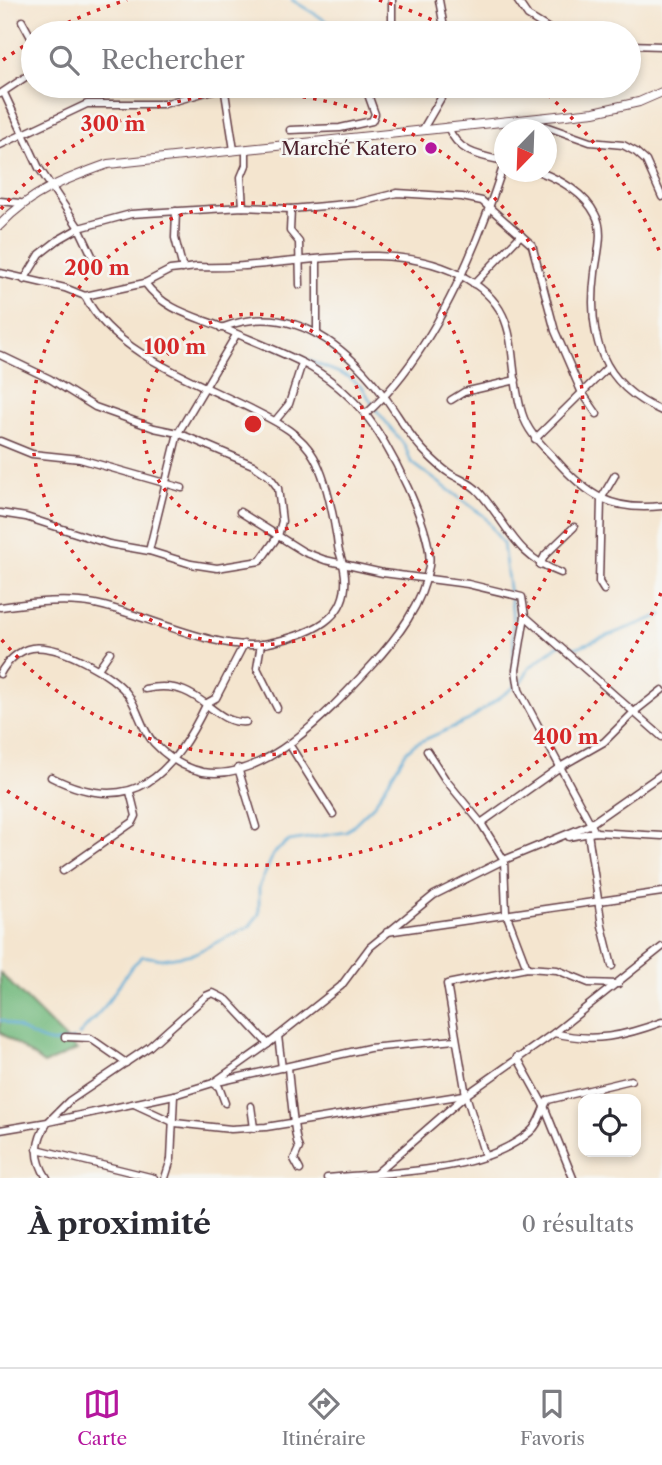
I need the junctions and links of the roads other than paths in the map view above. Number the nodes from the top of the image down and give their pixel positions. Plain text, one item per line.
1 (392, 0) edge
2 (439, 0) edge
3 (517, 0) edge
4 (392, 21) edge
5 (443, 21) edge
6 (536, 21) edge
7 (641, 45) edge
8 (662, 46) edge
9 (21, 81) edge
10 (662, 92) edge
11 (2, 94) edge
12 (185, 98) edge
13 (226, 98) edge
14 (369, 98) edge
15 (441, 98) edge
16 (526, 119) edge
17 (494, 122) edge
18 (448, 127) junction
19 (340, 128) junction
20 (423, 129) junction
21 (290, 130) dead end
22 (557, 132) edge
23 (23, 134) junction
24 (341, 138) junction
25 (0, 145) edge
26 (246, 149) junction
27 (234, 150) junction
28 (494, 159) edge
29 (557, 181) edge
30 (499, 182) edge
31 (51, 184) junction
32 (662, 197) edge
33 (0, 201) edge
34 (20, 203) junction
35 (491, 206) junction
36 (243, 207) junction
37 (291, 209) junction
38 (176, 211) junction
39 (0, 225) edge
40 (79, 228) junction
41 (522, 234) junction
42 (317, 261) junction
43 (300, 262) junction
44 (96, 264) dead end
45 (183, 269) junction
46 (0, 273) edge
47 (460, 275) junction
48 (24, 280) junction
49 (145, 283) junction
50 (474, 284) junction
51 (300, 285) dead end
52 (85, 296) junction
53 (221, 328) junction
54 (317, 334) junction
55 (236, 335) junction
56 (0, 355) edge
57 (302, 363) junction
58 (608, 367) junction
59 (516, 380) junction
60 (204, 384) junction
61 (581, 391) junction
62 (385, 397) junction
63 (451, 400) dead end
64 (662, 411) edge
65 (366, 414) junction
66 (597, 414) dead end
67 (275, 421) junction
68 (178, 433) junction
69 (535, 439) junction
70 (0, 441) edge
71 (615, 475) dead end
72 (164, 482) junction
73 (182, 488) dead end
74 (601, 499) junction
75 (662, 506) edge
76 (240, 512) dead end
77 (0, 513) edge
78 (574, 527) dead end
79 (278, 536) junction
80 (149, 551) junction
81 (345, 564) junction
82 (540, 565) junction
83 (561, 573) dead end
84 (427, 578) junction
85 (604, 590) dead end
86 (0, 607) edge
87 (525, 616) junction
88 (244, 644) junction
89 (261, 644) junction
90 (110, 652) dead end
91 (98, 669) junction
92 (0, 674) edge
93 (145, 689) dead end
94 (662, 690) edge
95 (207, 703) junction
96 (277, 708) dead end
97 (634, 712) junction
98 (246, 722) dead end
99 (662, 737) edge
100 (289, 744) junction
101 (427, 751) dead end
102 (174, 761) junction
103 (560, 767) junction
104 (238, 768) junction
105 (662, 774) edge
106 (51, 777) dead end
107 (130, 792) junction
108 (333, 814) dead end
109 (481, 823) junction
110 (256, 827) dead end
111 (591, 830) junction
112 (662, 836) edge
113 (504, 860) junction
114 (63, 872) dead end
115 (662, 892) edge
116 (598, 900) junction
117 (506, 913) junction
118 (387, 932) junction
119 (662, 947) edge
120 (612, 966) dead end
121 (527, 968) junction
122 (618, 984) junction
123 (662, 1022) edge
124 (554, 1033) junction
125 (278, 1036) junction
126 (65, 1037) dead end
127 (456, 1040) junction
128 (268, 1044) junction
129 (517, 1057) junction
130 (126, 1063) junction
131 (285, 1068) junction
132 (631, 1080) dead end
133 (213, 1083) junction
134 (174, 1095) junction
135 (466, 1095) junction
136 (225, 1103) dead end
137 (134, 1104) junction
138 (544, 1106) junction
139 (251, 1107) dead end
140 (296, 1121) junction
141 (48, 1122) junction
142 (175, 1123) junction
143 (254, 1128) junction
144 (0, 1130) edge
145 (37, 1149) junction
146 (485, 1156) junction
147 (300, 1170) dead end
148 (380, 1172) junction
149 (47, 1178) edge
150 (154, 1178) edge
151 (165, 1178) edge
152 (327, 1178) edge
153 (371, 1178) edge
154 (573, 1178) edge

1 - 4 street
2 - 5 street
3 - 6 street
7 - 8 street
9 - 11 street
10 - 16 street
11 - 23 street
12 - 23 street
13 - 27 street
14 - 19 street
15 - 20 street
17 - 18 street
18 - 20 street
18 - 28 street
19 - 21 street
19 - 24 street
20 - 24 street
22 - 32 street
23 - 25 street
23 - 31 street
24 - 26 street
26 - 27 street
26 - 36 street
27 - 31 street
29 - 58 street
30 - 35 street
31 - 34 street
31 - 40 street
33 - 34 street
34 - 39 street
35 - 37 street
35 - 41 street
35 - 47 street
36 - 37 street
36 - 38 street
37 - 43 street
38 - 40 street
38 - 45 street
40 - 44 street
40 - 48 street
41 - 50 street
41 - 61 street
42 - 43 street
42 - 47 street
42 - 54 street
43 - 45 street
43 - 51 street
45 - 49 street
46 - 48 street
47 - 50 street
47 - 62 street
48 - 52 street
49 - 52 street
49 - 53 street
50 - 59 street
52 - 60 street
53 - 54 street
53 - 55 street
54 - 62 street
55 - 57 street
55 - 60 street
56 - 68 street
57 - 65 street
57 - 67 street
58 - 61 street
58 - 64 street
59 - 63 street
59 - 69 street
60 - 67 street
60 - 68 street
61 - 66 street
61 - 69 street
62 - 65 street
62 - 82 street
65 - 84 street
67 - 81 street
68 - 72 street
68 - 79 street
69 - 74 street
70 - 72 street
71 - 74 street
72 - 73 street
72 - 80 street
74 - 75 street
74 - 85 street
76 - 79 street
77 - 80 street
78 - 82 street
79 - 80 street
79 - 81 street
81 - 84 street
81 - 89 street
82 - 83 street
84 - 87 street
84 - 100 street
86 - 88 street
87 - 97 street
87 - 103 street
88 - 89 street
88 - 95 street
89 - 96 street
90 - 91 street
91 - 92 street
91 - 102 street
93 - 95 street
94 - 97 street
95 - 98 street
95 - 102 street
97 - 99 street
97 - 103 street
100 - 104 street
100 - 108 street
101 - 109 street
102 - 104 street
102 - 107 street
103 - 109 street
103 - 111 street
104 - 110 street
105 - 111 street
106 - 107 street
107 - 114 street
109 - 113 street
111 - 112 street
111 - 113 street
111 - 116 street
113 - 117 street
113 - 118 street
115 - 116 street
116 - 117 street
116 - 120 street
117 - 118 street
117 - 121 street
118 - 125 street
119 - 122 street
121 - 122 street
121 - 127 street
122 - 124 street
123 - 124 street
124 - 129 street
125 - 128 street
125 - 131 street
126 - 130 street
127 - 131 street
127 - 135 street
128 - 130 street
128 - 133 street
129 - 135 street
129 - 138 street
130 - 141 street
131 - 133 street
131 - 140 street
132 - 138 street
133 - 134 street
133 - 136 street
134 - 137 street
134 - 142 street
135 - 140 street
135 - 146 street
135 - 148 street
137 - 141 street
137 - 142 street
138 - 146 street
138 - 154 street
139 - 143 street
140 - 143 street
140 - 147 street
141 - 144 street
141 - 145 street
142 - 143 street
142 - 151 street
145 - 149 street
145 - 150 street
146 - 148 street
148 - 152 street
148 - 153 street

